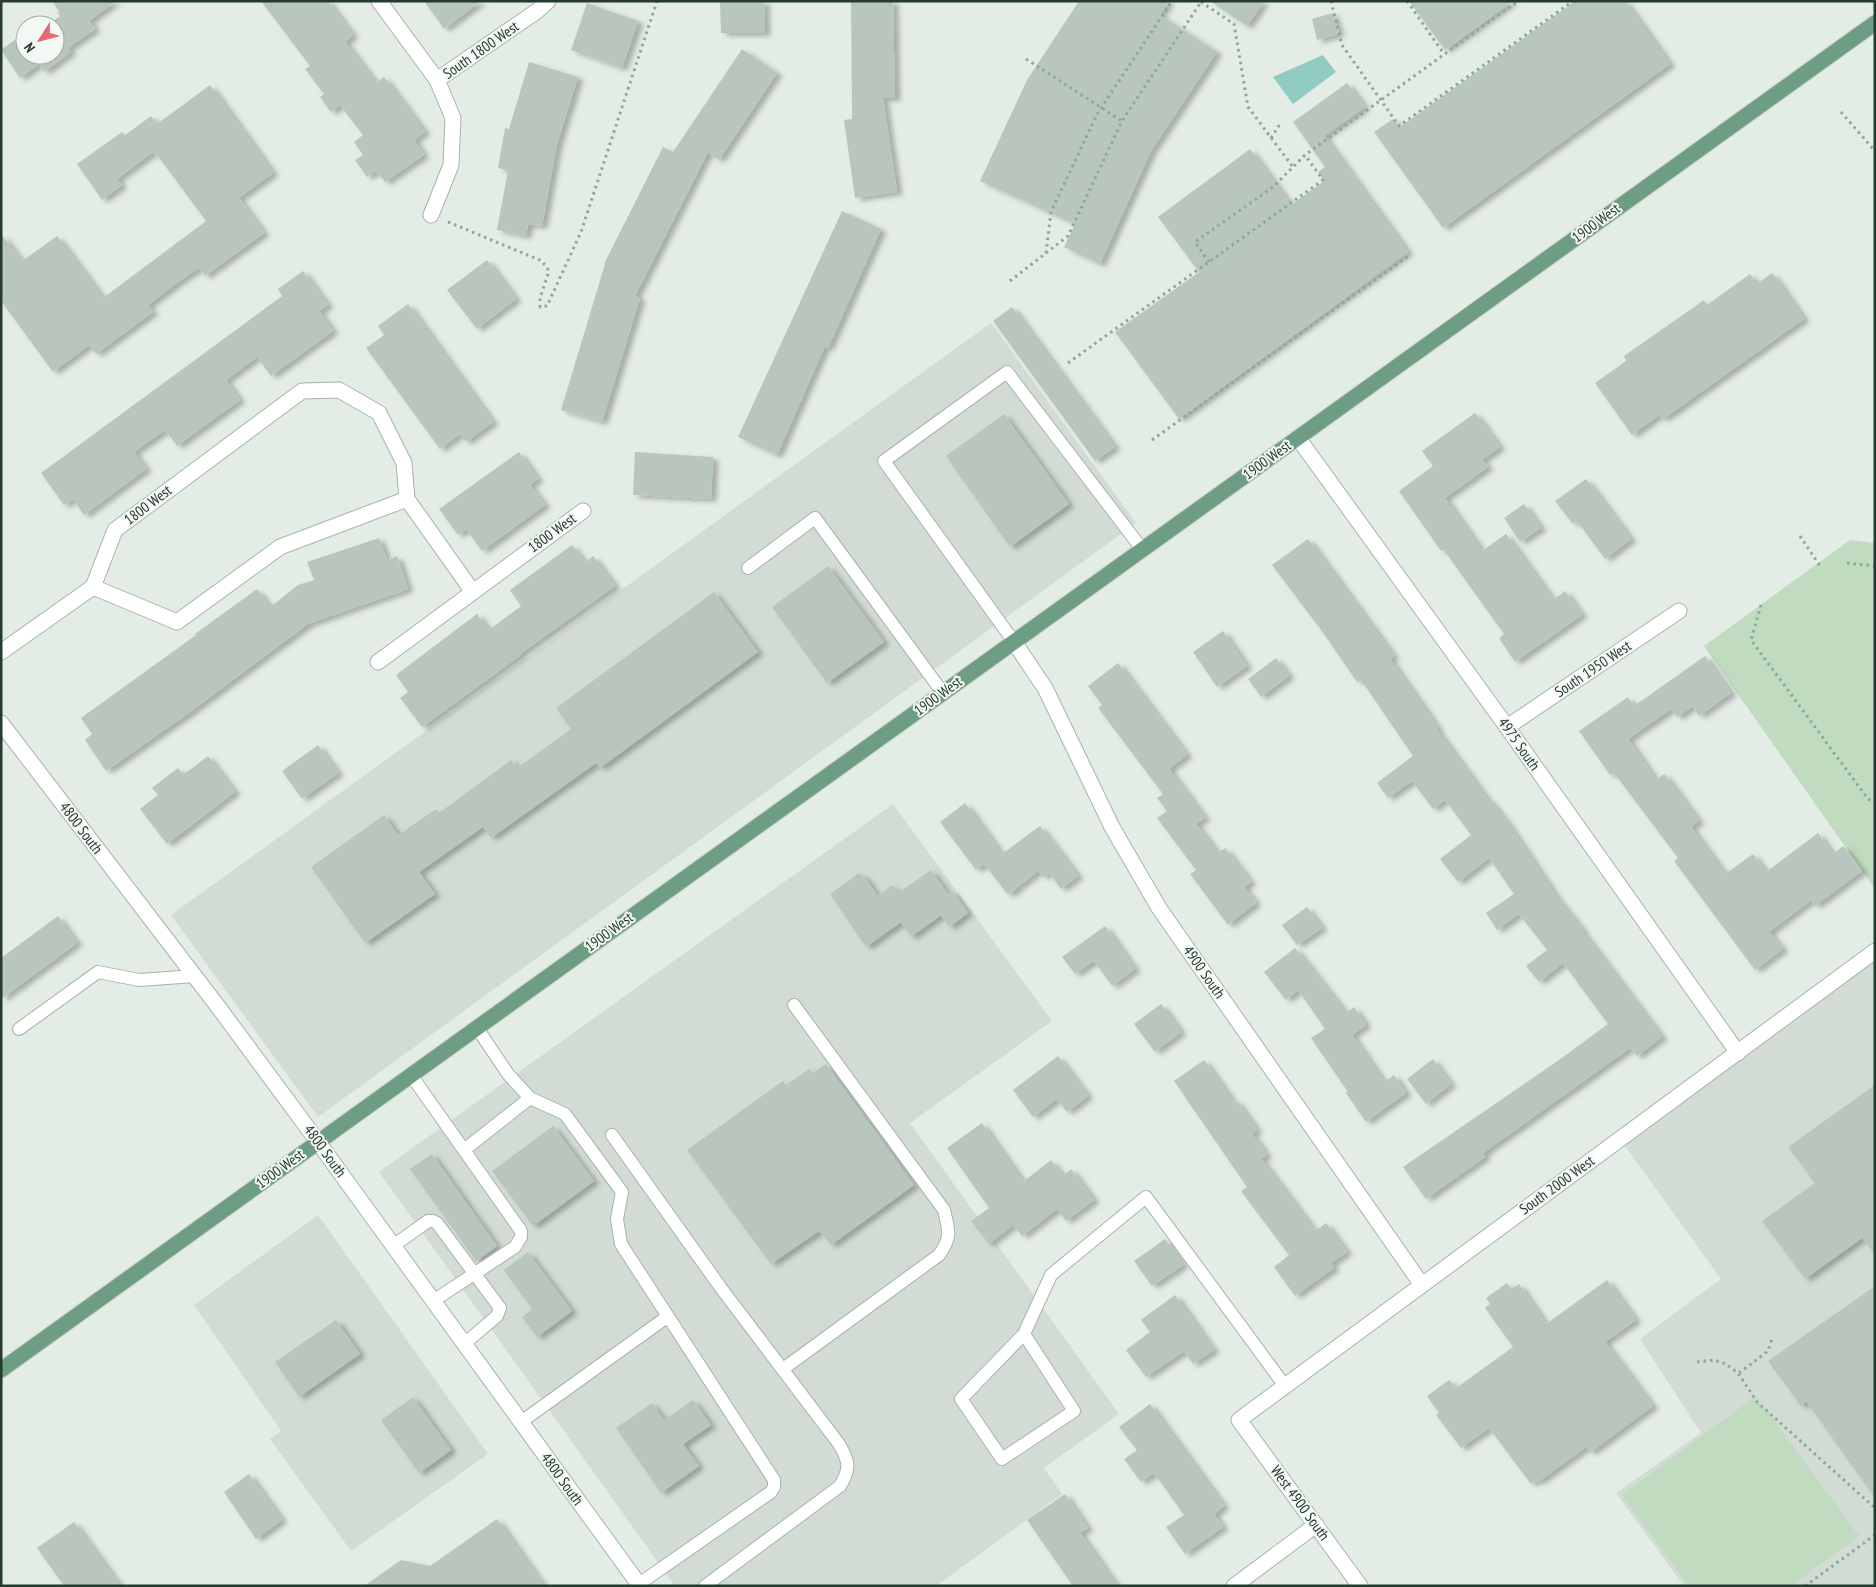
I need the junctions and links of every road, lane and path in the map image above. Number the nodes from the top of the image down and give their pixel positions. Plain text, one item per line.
1 (379, 1) edge
2 (548, 1) edge
3 (657, 1) edge
4 (1172, 1) edge
5 (1331, 1) edge
6 (1407, 1) edge
7 (1518, 1) edge
8 (1573, 1) edge
9 (1200, 2) edge
10 (1875, 23) edge
11 (1444, 54) junction
12 (1026, 59) dead end
13 (437, 80) junction
14 (1380, 100) junction
15 (1101, 108) junction
16 (1841, 112) dead end
17 (1122, 121) junction
18 (1280, 124) dead end
19 (1271, 138) junction
20 (1875, 151) edge
21 (1305, 155) junction
22 (1293, 167) junction
23 (431, 215) joint
24 (1046, 253) junction
25 (1410, 255) dead end
26 (1209, 262) junction
27 (1010, 281) dead end
28 (1068, 363) dead end
29 (1298, 438) junction
30 (1152, 440) dead end
31 (407, 499) junction
32 (583, 511) dead end
33 (1800, 536) dead end
34 (1142, 549) junction
35 (1847, 563) dead end
36 (1820, 566) dead end
37 (1875, 566) edge
38 (748, 568) dead end
39 (93, 587) junction
40 (473, 592) junction
41 (1761, 605) dead end
42 (1679, 611) dead end
43 (1014, 642) junction
44 (1, 652) edge
45 (378, 662) dead end
46 (943, 693) junction
47 (1, 723) edge
48 (1507, 727) junction
49 (1875, 803) edge
50 (1875, 951) edge
51 (195, 976) junction
52 (794, 1004) dead end
53 (477, 1028) junction
54 (19, 1029) dead end
55 (1738, 1053) junction
56 (411, 1075) junction
57 (530, 1098) junction
58 (612, 1136) dead end
59 (318, 1142) junction
60 (464, 1150) junction
61 (393, 1246) junction
62 (474, 1274) junction
63 (1422, 1285) junction
64 (433, 1301) junction
65 (667, 1317) junction
66 (1024, 1334) junction
67 (1772, 1339) dead end
68 (464, 1344) junction
69 (1697, 1362) dead end
70 (783, 1369) junction
71 (1, 1370) edge
72 (1738, 1373) junction
73 (1284, 1386) junction
74 (1239, 1420) joint
75 (521, 1422) junction
76 (1875, 1508) edge
77 (1316, 1525) junction
78 (1875, 1535) edge
79 (639, 1585) edge
80 (705, 1586) edge
81 (1234, 1586) edge
82 (1360, 1586) edge
83 (1805, 1586) edge

1 - 13 street
2 - 13 street, South 1800 West
3 - 23 path
4 - 15 path
5 - 14 path
6 - 11 path
7 - 11 path
8 - 14 path
9 - 17 path
9 - 19 path
10 - 29 main road, 1900 West
11 - 14 path
12 - 15 path
13 - 23 street
14 - 21 path
15 - 17 path
15 - 24 path
16 - 20 path
17 - 24 path
18 - 19 path
19 - 22 path
21 - 22 path
21 - 26 path
22 - 26 path
24 - 27 path
25 - 30 path
26 - 28 path
29 - 34 main road, 1900 West
29 - 48 street, 4975 South
31 - 39 street
31 - 39 street, 1800 West
31 - 40 street
32 - 40 street, 1800 West
33 - 36 path
34 - 43 main road, 1900 West
34 - 43 lane
35 - 37 path
38 - 46 lane
39 - 44 street
40 - 45 street, 1800 West
41 - 49 path
42 - 48 street, South 1950 West
43 - 46 main road, 1900 West
43 - 63 street, 4900 South
46 - 53 main road, 1900 West
47 - 51 street, 4800 South
48 - 55 street, 4975 South
50 - 55 street, South 2000 West
51 - 54 lane
51 - 59 street, 4800 South
52 - 70 lane
53 - 56 main road, 1900 West
53 - 57 lane
55 - 63 street, South 2000 West
56 - 59 main road, 1900 West
56 - 60 lane
57 - 60 lane
57 - 65 lane
58 - 70 lane
59 - 61 street, 4800 South
59 - 71 main road, 1900 West
60 - 62 lane
61 - 62 lane
61 - 64 street, 4800 South
62 - 64 lane
62 - 68 lane
63 - 73 street, South 2000 West
64 - 68 street, 4800 South
65 - 75 lane
65 - 79 lane
66 - 66 lane
66 - 73 lane
67 - 72 path
68 - 75 street, 4800 South
69 - 72 path
70 - 80 lane
72 - 76 path
73 - 74 street, South 2000 West
74 - 77 street, West 4900 South
75 - 79 street, 4800 South
77 - 81 street
77 - 82 street, West 4900 South
78 - 83 path

